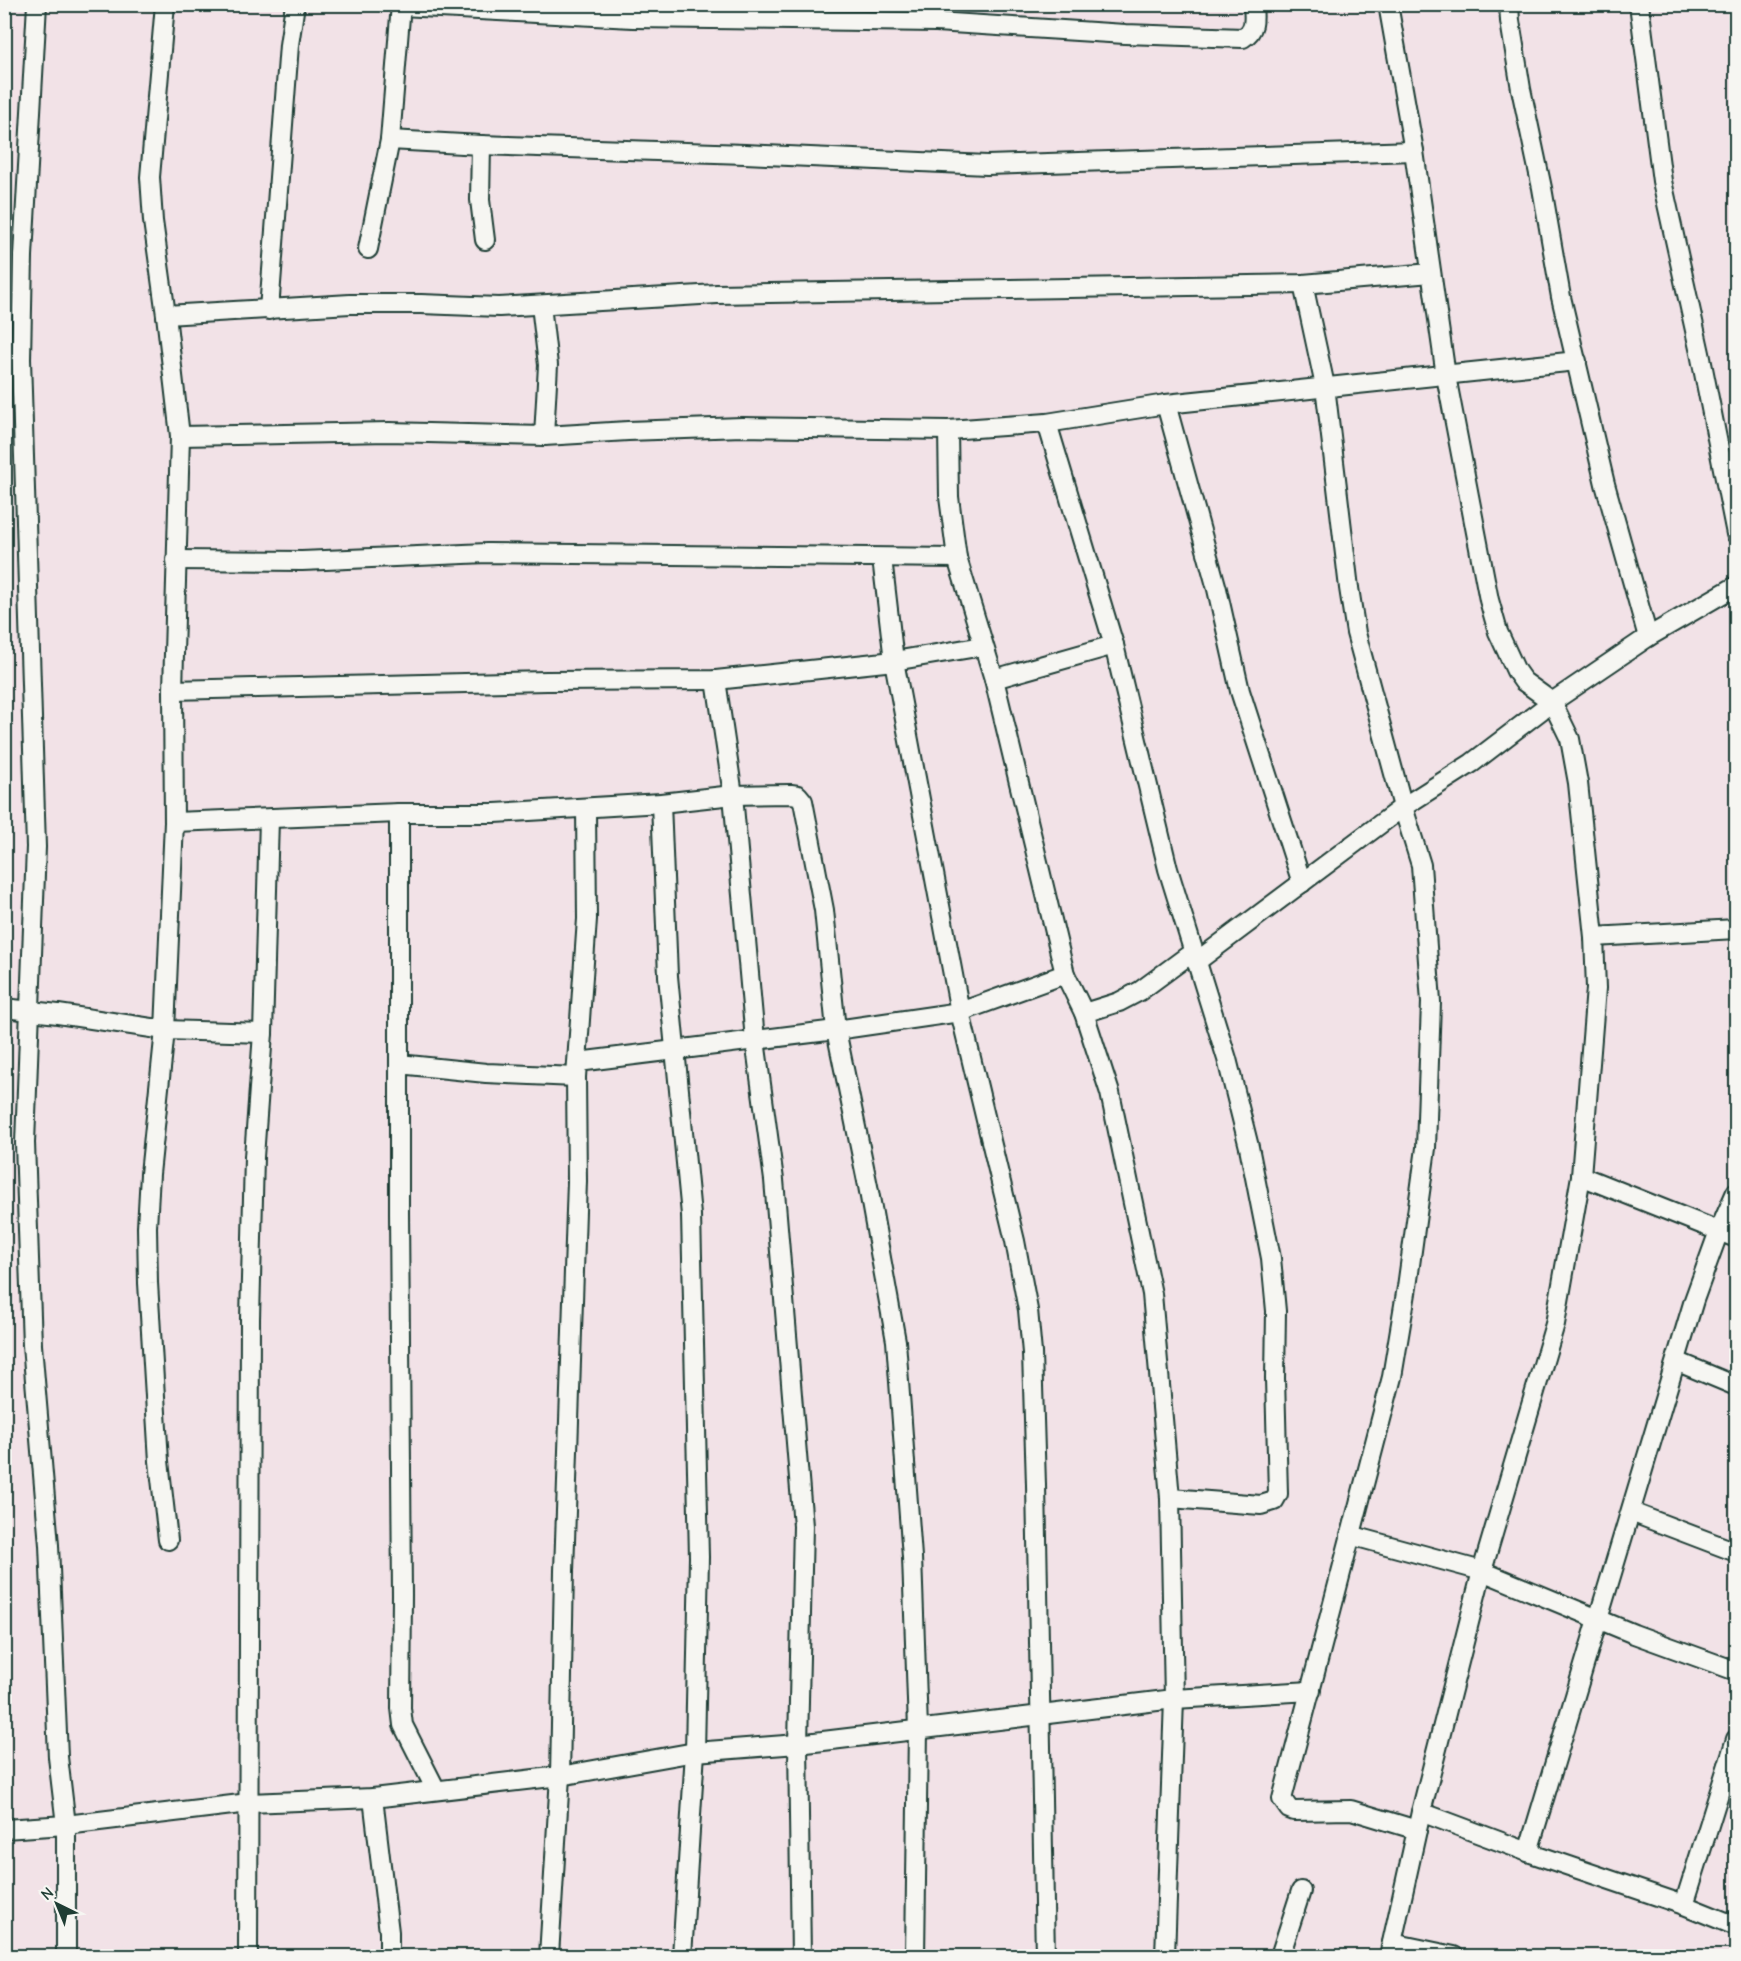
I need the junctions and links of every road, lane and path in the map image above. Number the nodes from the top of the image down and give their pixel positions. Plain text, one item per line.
1 (37, 4) edge
2 (165, 4) edge
3 (295, 4) edge
4 (1253, 4) edge
5 (1388, 4) edge
6 (1509, 4) edge
7 (1639, 4) edge
8 (401, 5) edge
9 (390, 140) junction
10 (482, 145) junction
11 (1414, 151) junction
12 (485, 240) dead end
13 (368, 249) dead end
14 (1431, 273) junction
15 (1303, 284) junction
16 (541, 305) junction
17 (269, 310) junction
18 (166, 315) junction
19 (13, 359) edge
20 (1577, 361) junction
21 (1446, 376) junction
22 (1325, 386) junction
23 (1166, 404) junction
24 (1047, 423) junction
25 (948, 430) junction
26 (180, 436) junction
27 (544, 436) junction
28 (1737, 534) edge
29 (882, 558) junction
30 (957, 558) junction
31 (176, 560) junction
32 (1737, 586) edge
33 (1648, 637) junction
34 (1114, 645) junction
35 (983, 646) junction
36 (894, 661) junction
37 (994, 679) junction
38 (716, 680) junction
39 (173, 690) junction
40 (1552, 702) junction
41 (733, 795) junction
42 (661, 803) junction
43 (1403, 807) junction
44 (586, 808) junction
45 (399, 813) junction
46 (269, 819) junction
47 (174, 822) junction
48 (1302, 883) junction
49 (1737, 929) edge
50 (1594, 937) junction
51 (1195, 957) junction
52 (1065, 974) junction
53 (31, 984) junction
54 (4, 1008) edge
55 (30, 1011) junction
56 (960, 1012) junction
57 (1084, 1013) junction
58 (58, 1014) junction
59 (165, 1030) junction
60 (836, 1030) junction
61 (263, 1033) junction
62 (755, 1040) junction
63 (674, 1051) junction
64 (399, 1064) junction
65 (577, 1070) junction
66 (1581, 1176) junction
67 (1737, 1192) edge
68 (1719, 1231) junction
69 (1737, 1238) edge
70 (1676, 1361) junction
71 (1737, 1386) edge
72 (1170, 1498) junction
73 (1631, 1512) junction
74 (1350, 1535) junction
75 (168, 1540) dead end
76 (1737, 1552) edge
77 (1482, 1571) junction
78 (1599, 1619) junction
79 (1737, 1671) edge
80 (1311, 1690) junction
81 (1174, 1699) junction
82 (1041, 1714) junction
83 (918, 1729) junction
84 (1737, 1739) edge
85 (798, 1744) junction
86 (695, 1752) junction
87 (560, 1776) junction
88 (436, 1790) junction
89 (373, 1798) junction
90 (249, 1803) junction
91 (1419, 1821) junction
92 (66, 1825) junction
93 (4, 1829) edge
94 (1528, 1852) junction
95 (1301, 1891) dead end
96 (1684, 1905) junction
97 (1737, 1926) edge
98 (1390, 1950) edge
99 (66, 1956) edge
100 (248, 1956) edge
101 (389, 1956) edge
102 (549, 1956) edge
103 (682, 1956) edge
104 (801, 1956) edge
105 (915, 1956) edge
106 (1046, 1956) edge
107 (1165, 1956) edge
108 (1280, 1956) edge
109 (1454, 1956) edge

1 - 19 street
2 - 18 street
3 - 17 street
4 - 8 street
5 - 11 street
6 - 20 street
7 - 28 street
8 - 9 street
9 - 10 street
9 - 13 street
10 - 11 street
10 - 12 street
11 - 14 street
14 - 15 street
14 - 21 street
15 - 16 street
15 - 22 street
16 - 17 street
16 - 27 street
17 - 18 street
18 - 26 street
19 - 53 street
20 - 21 street
20 - 33 street
21 - 22 street
21 - 40 street
22 - 23 street
22 - 43 street
23 - 24 street
23 - 48 street
24 - 25 street
24 - 34 street
25 - 27 street
25 - 30 street
26 - 27 street
26 - 31 street
29 - 30 street
29 - 31 street
29 - 36 street
30 - 35 street
31 - 39 street
32 - 33 street
33 - 40 street
34 - 37 street
34 - 51 street
35 - 36 street
35 - 37 street
36 - 38 street
36 - 56 street
37 - 52 street
38 - 39 street
38 - 41 street
39 - 47 street
40 - 43 street
40 - 50 street
41 - 42 street
41 - 60 street
41 - 62 street
42 - 44 street
42 - 63 street
43 - 48 street
43 - 74 street
44 - 45 street
44 - 65 street
45 - 46 street
45 - 64 street
46 - 47 street
46 - 61 street
47 - 59 street
48 - 51 street
49 - 50 street
50 - 66 street
51 - 57 street
51 - 72 street
52 - 56 street
52 - 57 street
53 - 55 street
53 - 58 street
54 - 55 street
55 - 58 street
55 - 92 street
56 - 60 street
56 - 82 street
57 - 72 street
58 - 59 street
59 - 61 street
59 - 75 street
60 - 62 street
60 - 83 street
61 - 90 street
62 - 63 street
62 - 85 street
63 - 65 street
63 - 86 street
64 - 65 street
64 - 88 street
65 - 87 street
66 - 68 street
66 - 77 street
67 - 68 street
68 - 69 street
68 - 70 street
70 - 71 street
70 - 73 street
72 - 81 street
73 - 76 street
73 - 78 street
74 - 77 street
74 - 80 street
77 - 78 street
77 - 91 street
78 - 79 street
78 - 94 street
80 - 81 street
80 - 91 street
81 - 82 street
81 - 107 street
82 - 83 street
82 - 106 street
83 - 85 street
83 - 105 street
84 - 96 street
85 - 86 street
85 - 104 street
86 - 87 street
86 - 103 street
87 - 88 street
87 - 102 street
88 - 89 street
89 - 90 street
89 - 101 street
90 - 92 street
90 - 100 street
91 - 94 street
91 - 98 street
92 - 93 street
92 - 99 street
94 - 96 street
95 - 108 street
96 - 97 street
98 - 109 street

